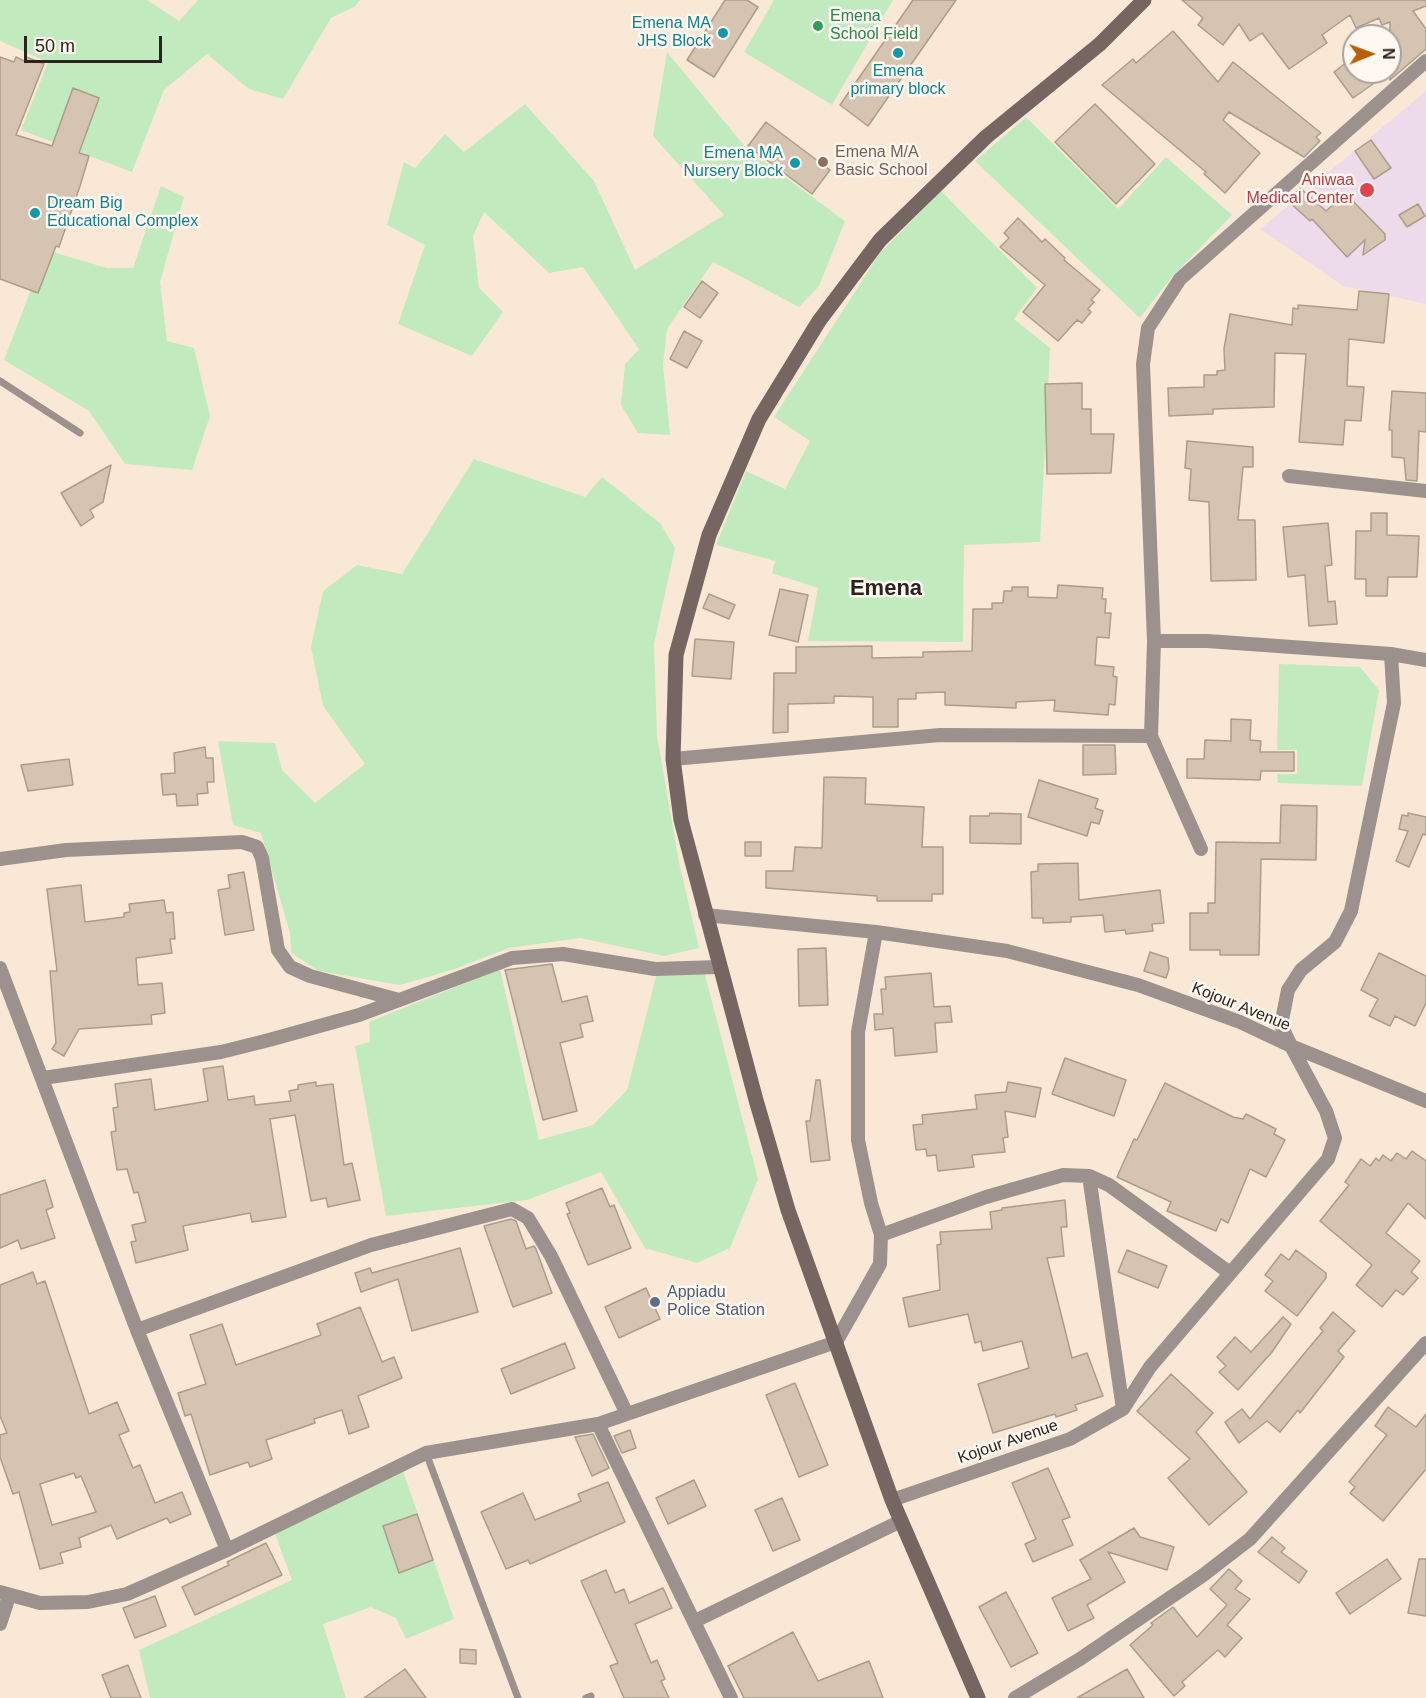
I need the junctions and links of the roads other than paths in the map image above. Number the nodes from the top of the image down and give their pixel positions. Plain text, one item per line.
1 (1144, 0) edge
2 (1426, 61) edge
3 (0, 381) edge
4 (80, 433) dead end
5 (1288, 476) dead end
6 (1426, 491) edge
7 (1154, 642) junction
8 (1391, 654) junction
9 (1426, 660) edge
10 (1151, 736) junction
11 (674, 759) junction
12 (1201, 849) dead end
13 (0, 859) edge
14 (705, 915) junction
15 (876, 932) junction
16 (718, 966) junction
17 (0, 968) edge
18 (399, 1000) junction
19 (1291, 1046) junction
20 (43, 1078) junction
21 (1426, 1101) edge
22 (1089, 1176) junction
23 (881, 1235) junction
24 (1230, 1273) junction
25 (136, 1330) junction
26 (836, 1342) junction
27 (1426, 1343) edge
28 (1123, 1409) junction
29 (627, 1414) junction
30 (598, 1424) junction
31 (426, 1452) junction
32 (892, 1500) junction
33 (901, 1521) junction
34 (227, 1550) junction
35 (5, 1594) edge
36 (695, 1621) junction
37 (0, 1624) edge
38 (518, 1698) edge
39 (730, 1698) edge
40 (978, 1698) edge
41 (1016, 1698) edge

1 - 11 street
2 - 7 street
3 - 4 lane
5 - 6 street
7 - 8 street
7 - 10 street
8 - 9 street
8 - 19 street
10 - 11 street
10 - 12 street
11 - 14 street
13 - 18 street
14 - 15 street, Kojour Avenue
14 - 16 street
15 - 19 street, Kojour Avenue
15 - 23 street
16 - 18 street
16 - 26 street
17 - 20 street
18 - 20 street
19 - 21 street
19 - 24 street, Kojour Avenue
20 - 25 street
22 - 23 street
22 - 24 street
22 - 28 street
23 - 26 street
24 - 28 street, Kojour Avenue
25 - 29 street
25 - 34 street
26 - 29 street
26 - 32 street
27 - 41 street
28 - 32 street, Kojour Avenue
29 - 30 street
30 - 31 street
30 - 36 street
31 - 34 street
31 - 38 lane
32 - 33 street
33 - 36 street
33 - 40 street
34 - 35 street
35 - 37 street
36 - 39 street

